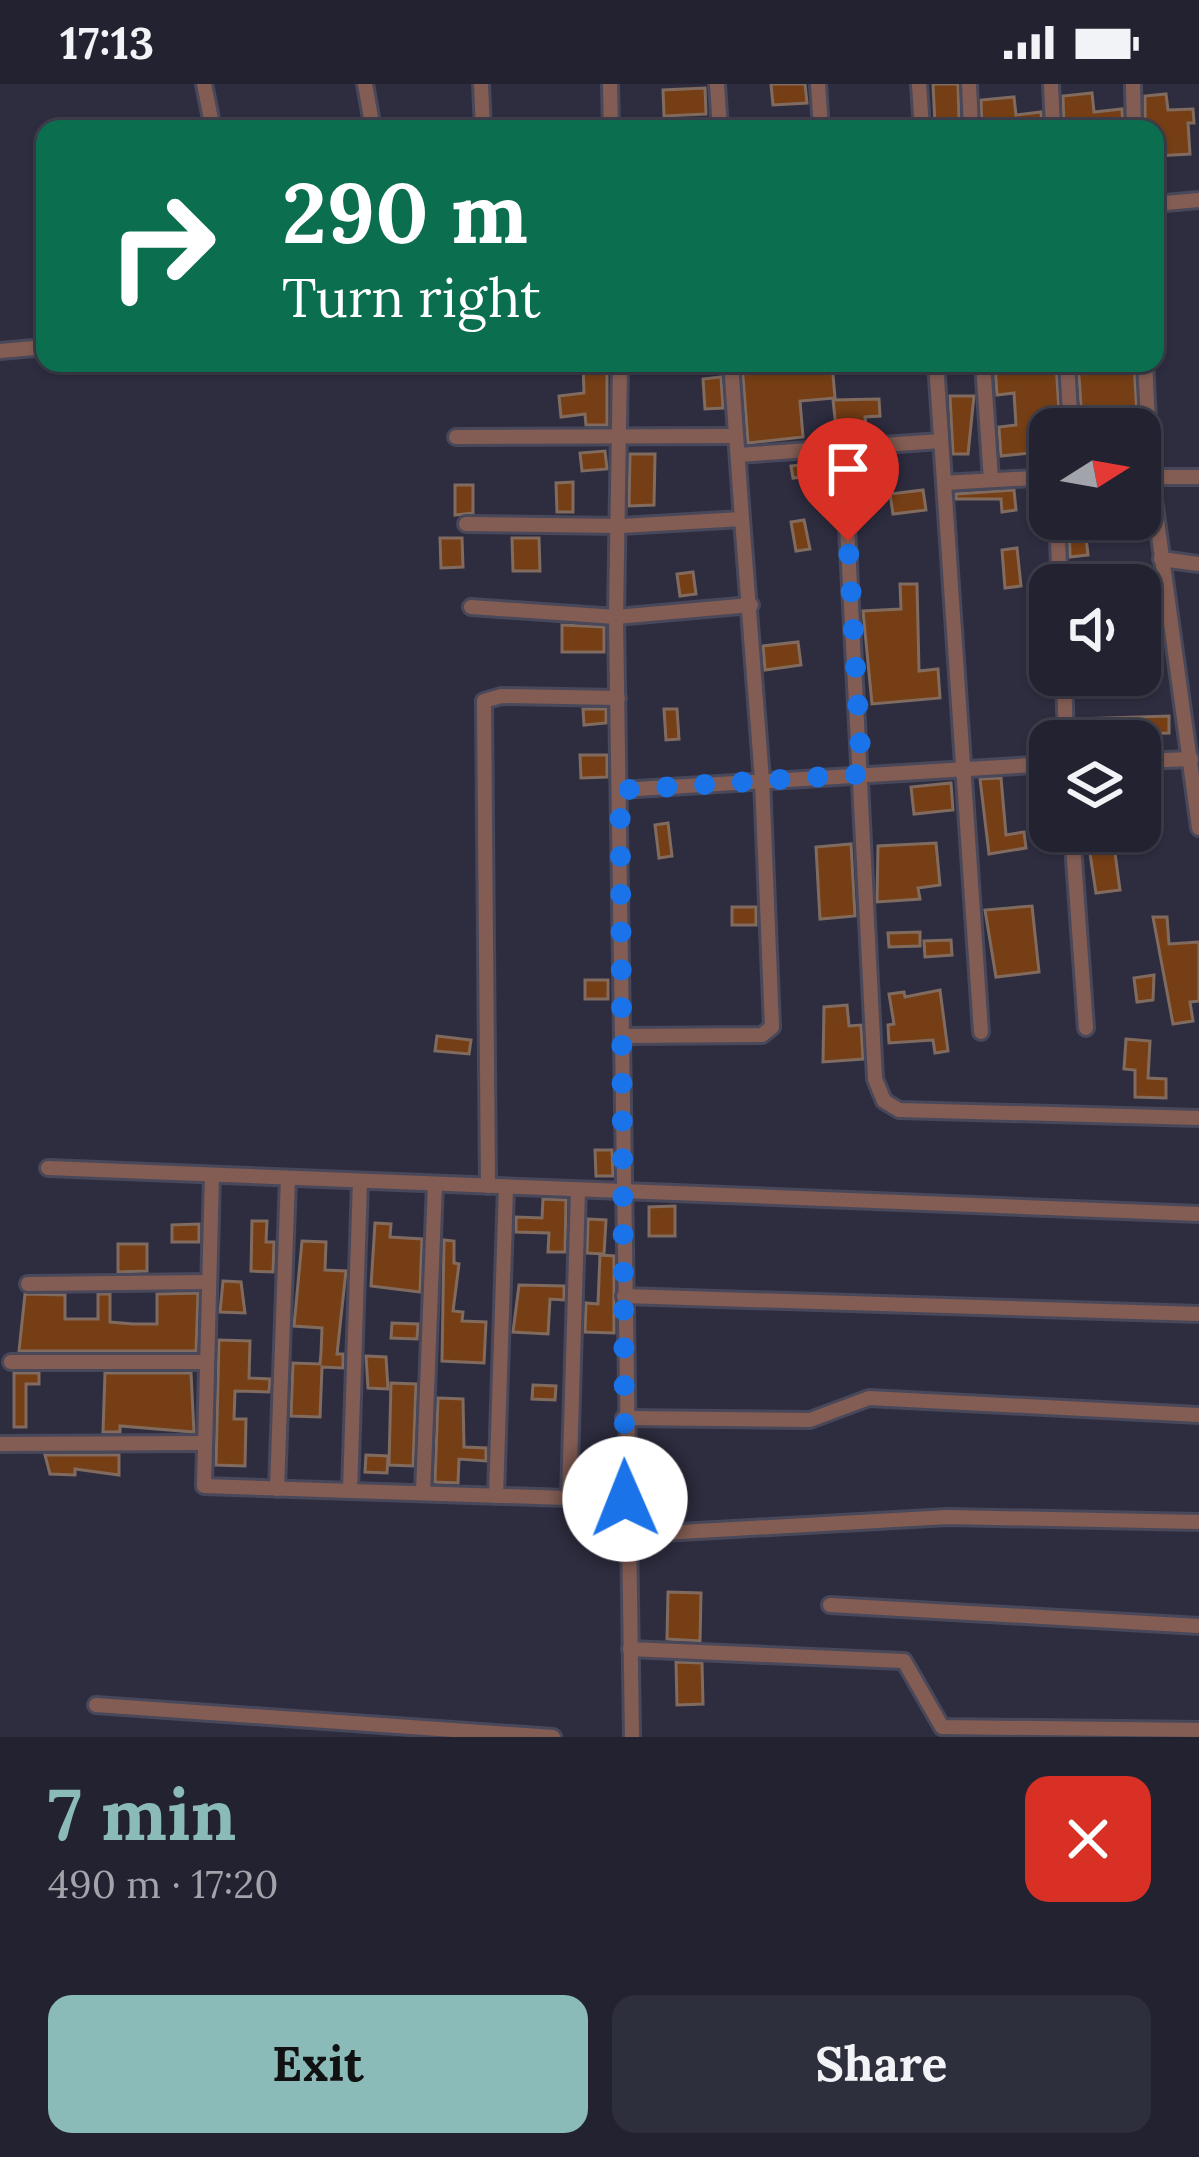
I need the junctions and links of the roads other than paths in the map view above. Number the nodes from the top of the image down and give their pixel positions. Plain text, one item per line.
1 (204, 84) edge
2 (365, 84) edge
3 (481, 84) edge
4 (610, 84) edge
5 (717, 84) edge
6 (818, 84) edge
7 (919, 84) edge
8 (969, 84) edge
9 (1051, 84) edge
10 (1133, 84) edge
11 (211, 120) edge
12 (372, 120) edge
13 (483, 120) edge
14 (611, 120) edge
15 (719, 120) edge
16 (820, 120) edge
17 (921, 120) edge
18 (971, 120) edge
19 (1053, 120) edge
20 (1135, 120) edge
21 (1199, 200) edge
22 (1164, 203) edge
23 (36, 348) edge
24 (0, 351) edge
25 (620, 372) edge
26 (732, 372) edge
27 (937, 372) edge
28 (984, 372) edge
29 (1068, 372) edge
30 (1145, 372) edge
31 (1070, 408) edge
32 (1147, 408) edge
33 (736, 436) junction
34 (456, 437) dead end
35 (621, 438) junction
36 (941, 441) junction
37 (843, 448) junction
38 (738, 455) junction
39 (1161, 477) edge
40 (1199, 477) edge
41 (1029, 478) edge
42 (991, 480) junction
43 (944, 483) junction
44 (742, 520) junction
45 (466, 524) dead end
46 (621, 526) junction
47 (1159, 540) edge
48 (1161, 559) junction
49 (1199, 564) edge
50 (751, 605) junction
51 (471, 607) dead end
52 (616, 617) junction
53 (618, 698) junction
54 (1191, 758) junction
55 (1161, 760) edge
56 (1029, 764) edge
57 (964, 766) junction
58 (862, 774) junction
59 (762, 780) junction
60 (620, 790) junction
61 (1199, 827) edge
62 (1073, 852) edge
63 (1086, 1028) dead end
64 (981, 1033) dead end
65 (624, 1036) junction
66 (1199, 1118) edge
67 (48, 1168) dead end
68 (212, 1175) junction
69 (288, 1178) junction
70 (360, 1181) junction
71 (435, 1184) junction
72 (488, 1186) junction
73 (506, 1187) junction
74 (626, 1188) junction
75 (578, 1190) junction
76 (1199, 1214) edge
77 (209, 1282) junction
78 (28, 1284) dead end
79 (624, 1296) junction
80 (1199, 1315) edge
81 (11, 1362) dead end
82 (207, 1362) junction
83 (1199, 1415) edge
84 (624, 1418) junction
85 (205, 1443) junction
86 (0, 1444) edge
87 (277, 1489) junction
88 (350, 1491) junction
89 (423, 1493) junction
90 (496, 1496) junction
91 (568, 1498) junction
92 (625, 1499) junction
93 (1199, 1522) edge
94 (626, 1535) junction
95 (830, 1604) dead end
96 (1199, 1626) edge
97 (630, 1649) junction
98 (95, 1705) dead end
99 (1199, 1730) edge
100 (553, 1737) edge
101 (632, 1737) edge

1 - 11 street
2 - 12 street
3 - 13 street
4 - 14 street
5 - 15 street
6 - 16 street
7 - 17 street
8 - 18 street
9 - 19 street
10 - 20 street
21 - 22 street
23 - 24 street
25 - 35 street
26 - 33 street
27 - 36 street
28 - 42 street
29 - 31 street
30 - 32 street
33 - 35 street
33 - 38 street
34 - 35 street
35 - 46 street
36 - 37 street
36 - 43 street
37 - 38 street
37 - 58 street
38 - 44 street
39 - 40 street
41 - 42 street
42 - 43 street
43 - 57 street
44 - 46 street
44 - 50 street
45 - 46 street
46 - 52 street
47 - 48 street
48 - 49 street
48 - 54 street
50 - 52 street
50 - 59 street
51 - 52 street
52 - 53 street
53 - 60 street
53 - 72 street
54 - 55 street
54 - 61 street
56 - 57 street
57 - 58 street
57 - 64 street
58 - 59 street
58 - 66 street
59 - 60 street
59 - 65 street
60 - 65 street
62 - 63 street
65 - 74 street
67 - 68 street
68 - 69 street
68 - 77 street
69 - 70 street
69 - 87 street
70 - 71 street
70 - 88 street
71 - 72 street
71 - 89 street
72 - 73 street
73 - 75 street
73 - 90 street
74 - 75 street
74 - 76 street
74 - 79 street
75 - 91 street
77 - 78 street
77 - 82 street
79 - 80 street
79 - 84 street
81 - 82 street
82 - 85 street
83 - 84 street
84 - 92 street
85 - 86 street
85 - 87 street
87 - 88 street
88 - 89 street
89 - 90 street
90 - 91 street
91 - 92 street
92 - 94 street
93 - 94 street
94 - 97 street
95 - 96 street
97 - 99 street
97 - 101 street
98 - 100 street

